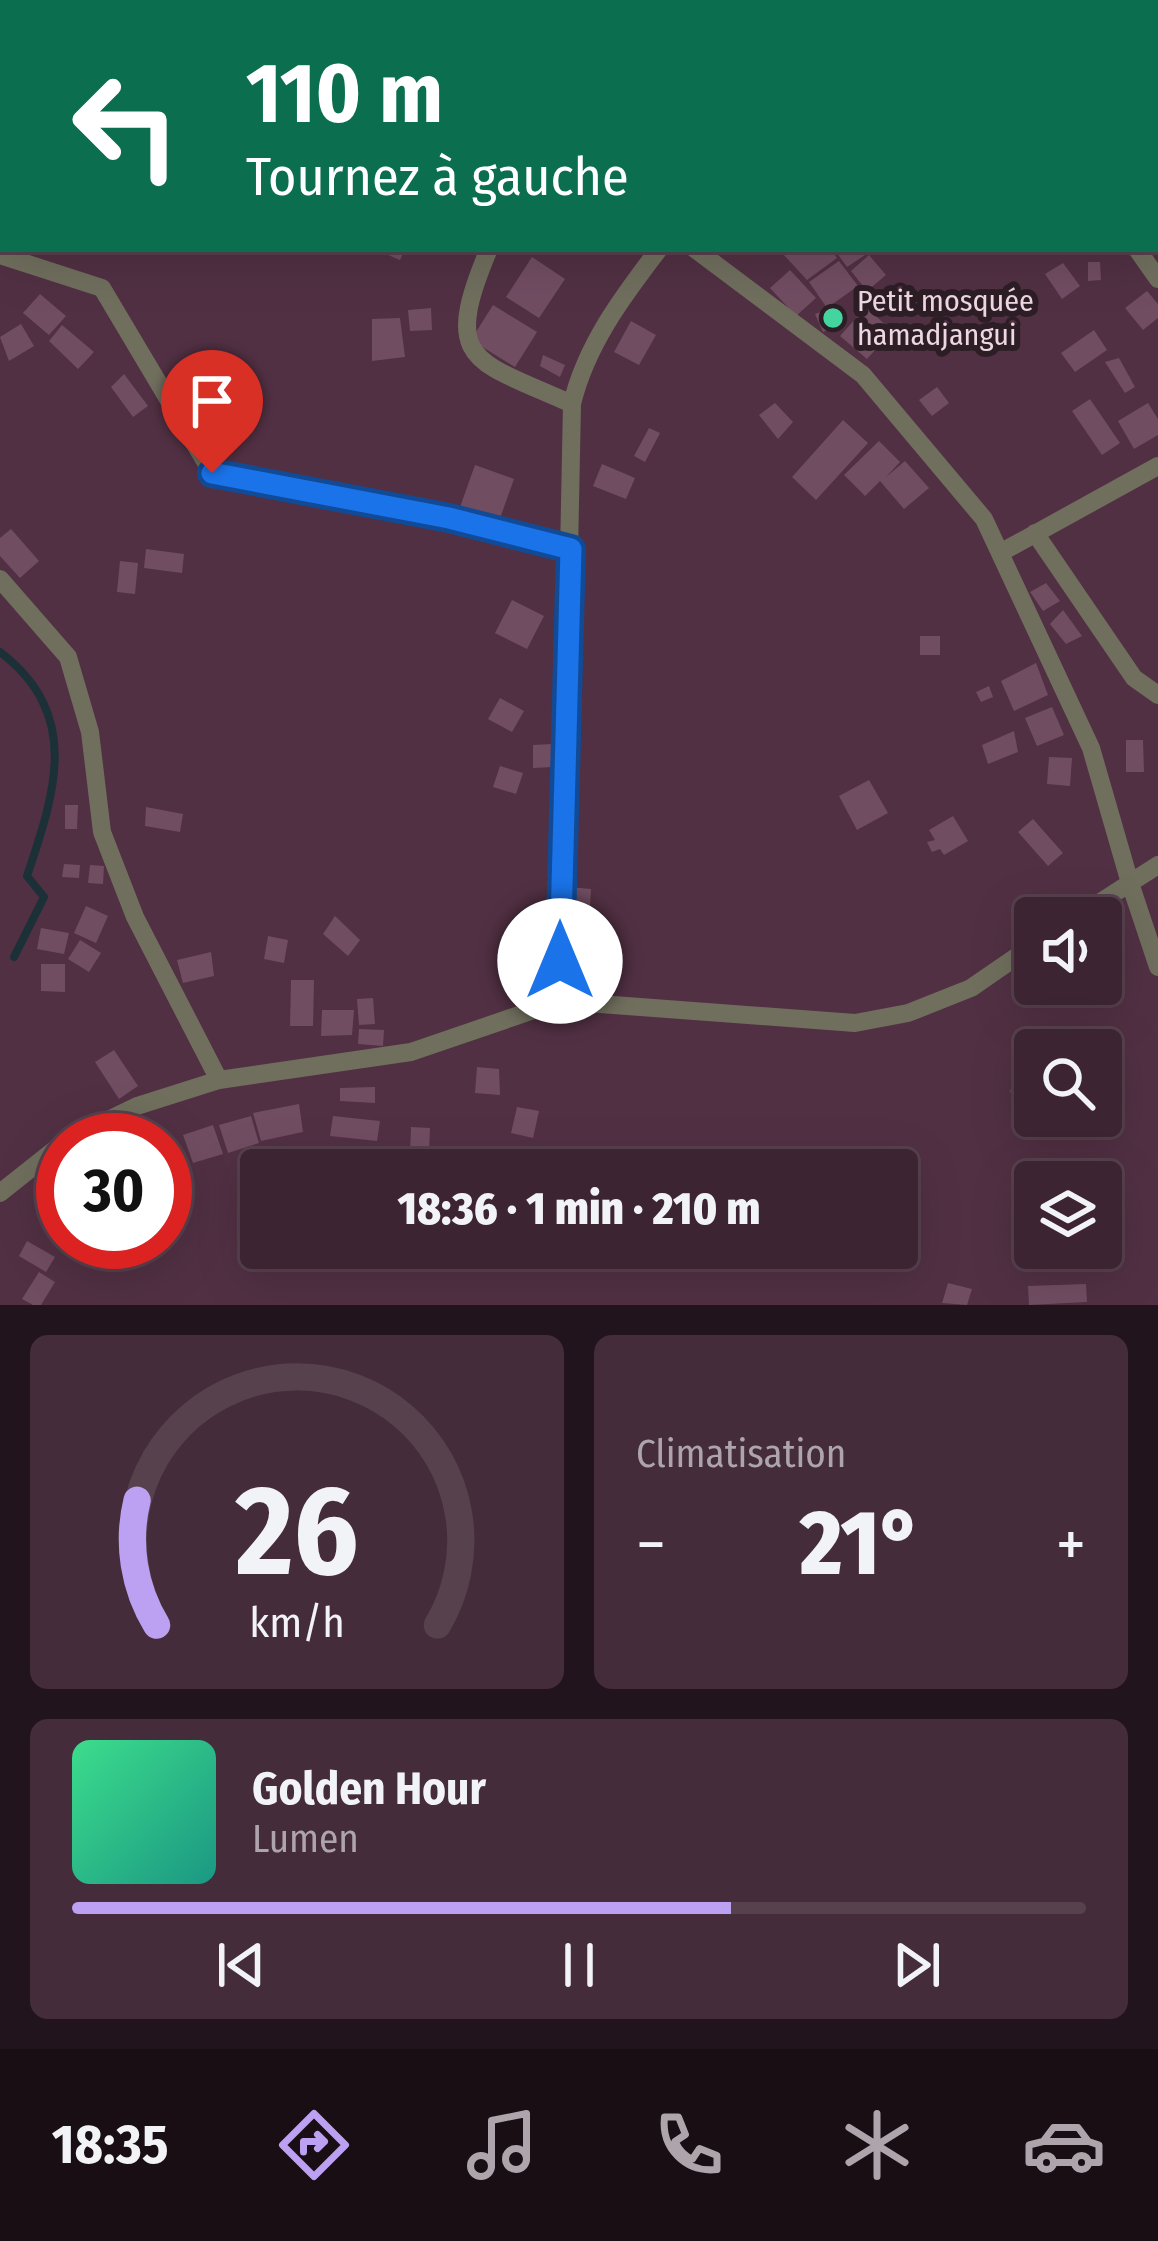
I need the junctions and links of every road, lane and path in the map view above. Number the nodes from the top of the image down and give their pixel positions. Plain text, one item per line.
1 (488, 252) edge
2 (657, 252) edge
3 (699, 252) edge
4 (1139, 252) edge
5 (0, 255) edge
6 (1158, 279) edge
7 (572, 404) junction
8 (1158, 466) edge
9 (1035, 533) junction
10 (571, 549) junction
11 (1000, 554) junction
12 (0, 579) edge
13 (1158, 695) edge
14 (1158, 865) edge
15 (1130, 883) junction
16 (1108, 897) edge
17 (1014, 958) edge
18 (1158, 967) edge
19 (560, 1001) junction
20 (219, 1080) junction
21 (123, 1113) edge
22 (36, 1164) edge
23 (0, 1193) edge

1 - 7 street
2 - 7 street
3 - 11 street
4 - 6 street
5 - 10 street
7 - 10 street
8 - 9 street
9 - 11 street
9 - 13 street
10 - 19 street
11 - 15 street
12 - 20 street
14 - 15 street
15 - 16 street
15 - 18 street
17 - 19 street
19 - 20 street
20 - 21 street
22 - 23 street

